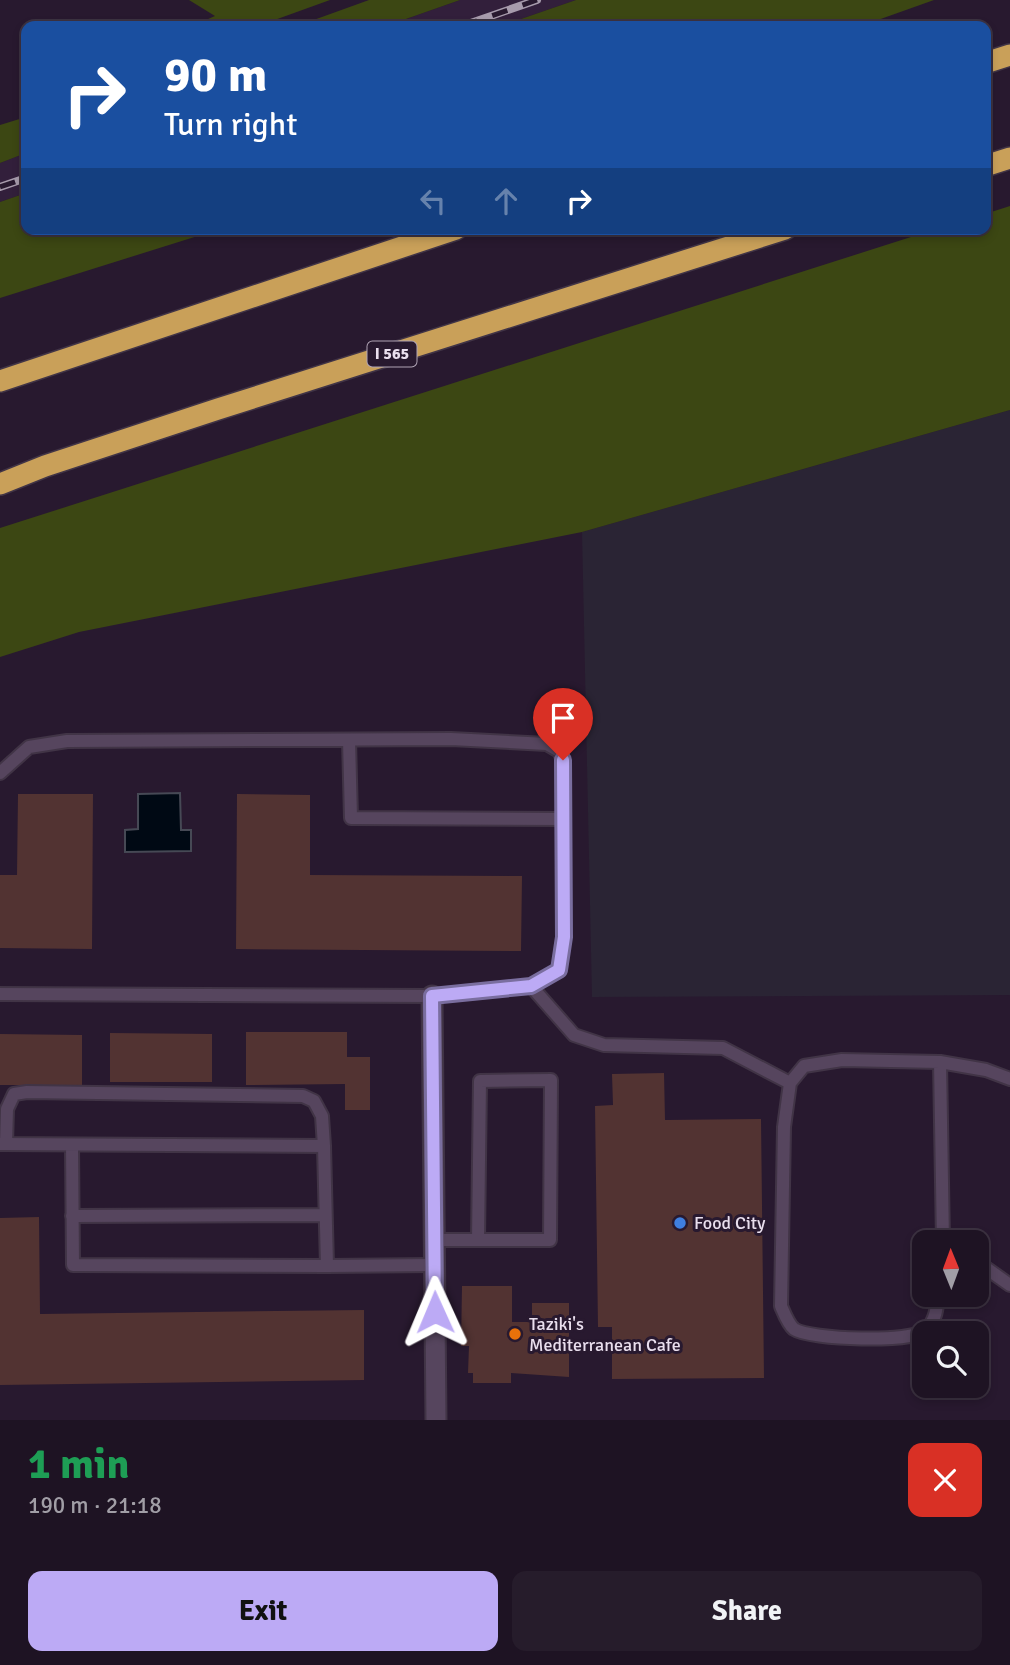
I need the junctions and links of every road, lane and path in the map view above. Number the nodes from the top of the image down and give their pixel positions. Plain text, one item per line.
1 (1010, 55) edge
2 (991, 61) edge
3 (1010, 158) edge
4 (991, 164) edge
5 (438, 235) edge
6 (766, 235) edge
7 (0, 381) edge
8 (0, 484) edge
9 (349, 740) junction
10 (0, 773) edge
11 (563, 819) junction
12 (531, 986) junction
13 (0, 994) edge
14 (432, 996) junction
15 (940, 1062) junction
16 (1010, 1079) edge
17 (790, 1083) junction
18 (3, 1144) edge
19 (72, 1145) junction
20 (324, 1146) junction
21 (325, 1215) junction
22 (72, 1216) junction
23 (943, 1230) edge
24 (434, 1240) junction
25 (478, 1240) junction
26 (434, 1265) junction
27 (327, 1266) junction
28 (989, 1270) edge
29 (1010, 1285) edge
30 (937, 1307) edge
31 (436, 1420) edge

1 - 2 highway
3 - 4 highway
5 - 7 highway
6 - 8 highway, I 565
9 - 10 lane
9 - 11 lane
9 - 11 lane
11 - 12 lane
12 - 14 lane
12 - 17 lane
13 - 14 lane
14 - 24 street
15 - 16 lane
15 - 17 lane
15 - 23 lane
17 - 30 lane
18 - 19 lane
18 - 20 lane
19 - 20 lane
19 - 22 lane
20 - 21 lane
21 - 22 lane
21 - 27 lane
22 - 27 lane
24 - 25 lane
24 - 26 street
25 - 25 lane
26 - 27 lane
26 - 31 street
28 - 29 lane

